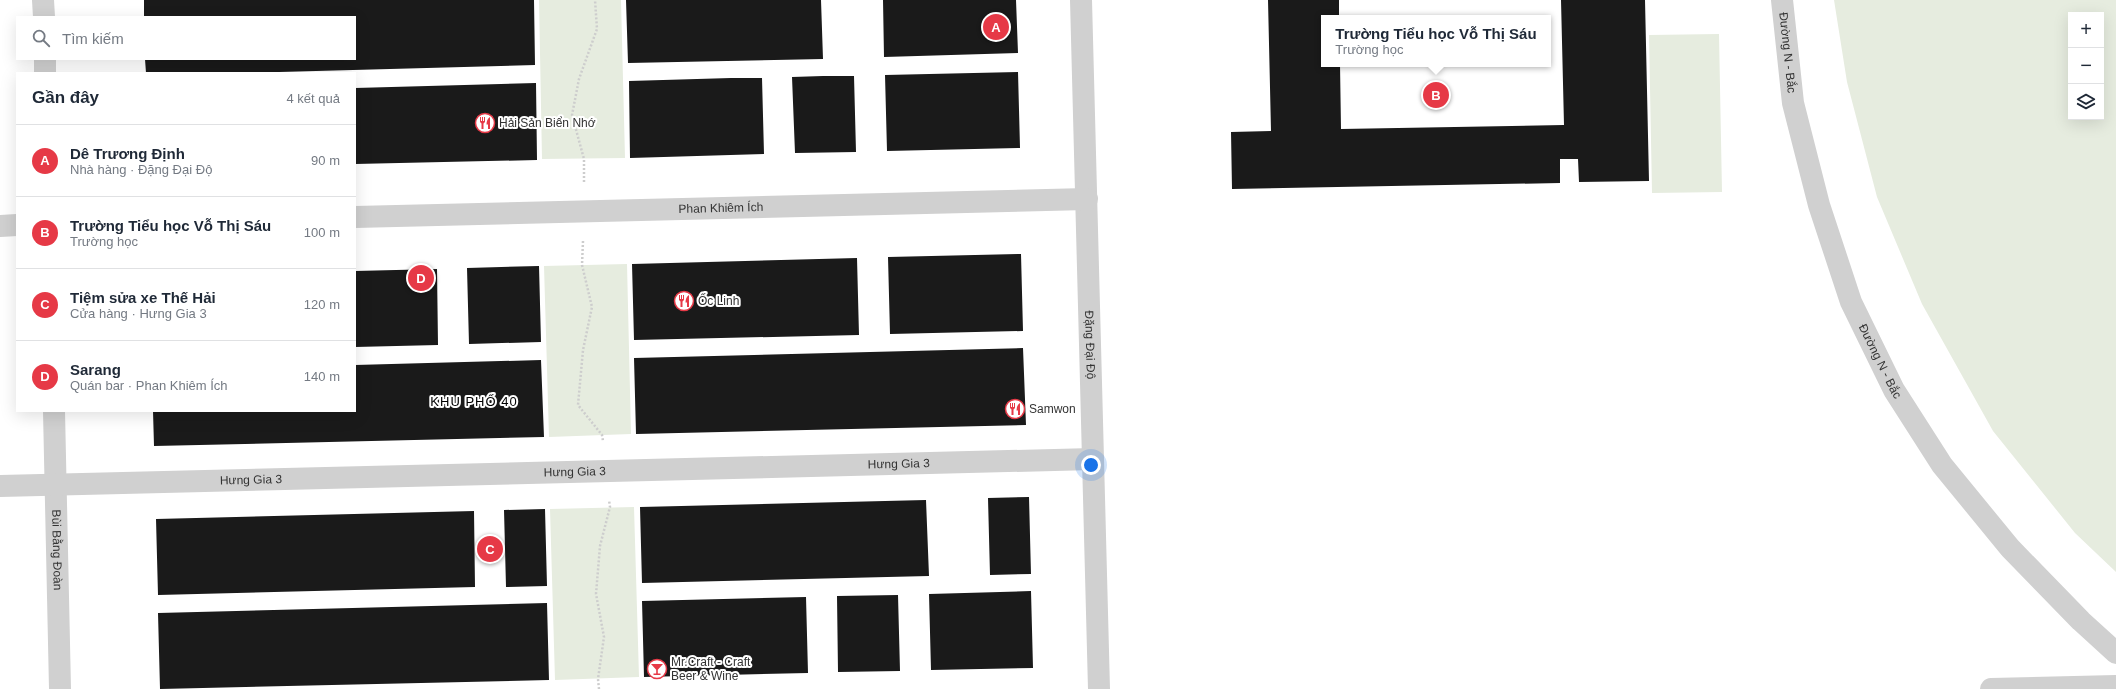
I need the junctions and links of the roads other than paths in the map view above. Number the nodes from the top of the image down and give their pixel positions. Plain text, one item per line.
1 (43, 0) edge
2 (1082, 0) edge
3 (1782, 0) edge
4 (44, 16) edge
5 (45, 60) edge
6 (45, 72) edge
7 (1087, 199) junction
8 (356, 217) edge
9 (16, 225) edge
10 (0, 226) edge
11 (54, 412) edge
12 (1093, 459) junction
13 (56, 485) junction
14 (0, 486) edge
15 (2116, 653) edge
16 (2116, 686) edge
17 (60, 689) edge
18 (1099, 689) edge
19 (1991, 689) edge

1 - 4 street
2 - 7 street, Đặng Đại Độ
3 - 15 street, Đường N - Bắc
5 - 6 street
7 - 8 street, Phan Khiêm Ích
7 - 12 street, Đặng Đại Độ
9 - 10 street
11 - 13 street, Bùi Bằng Đoàn
12 - 13 street, Hưng Gia 3
12 - 18 street, Đặng Đại Độ
13 - 14 street, Hưng Gia 3
13 - 17 street, Bùi Bằng Đoàn
16 - 19 street

